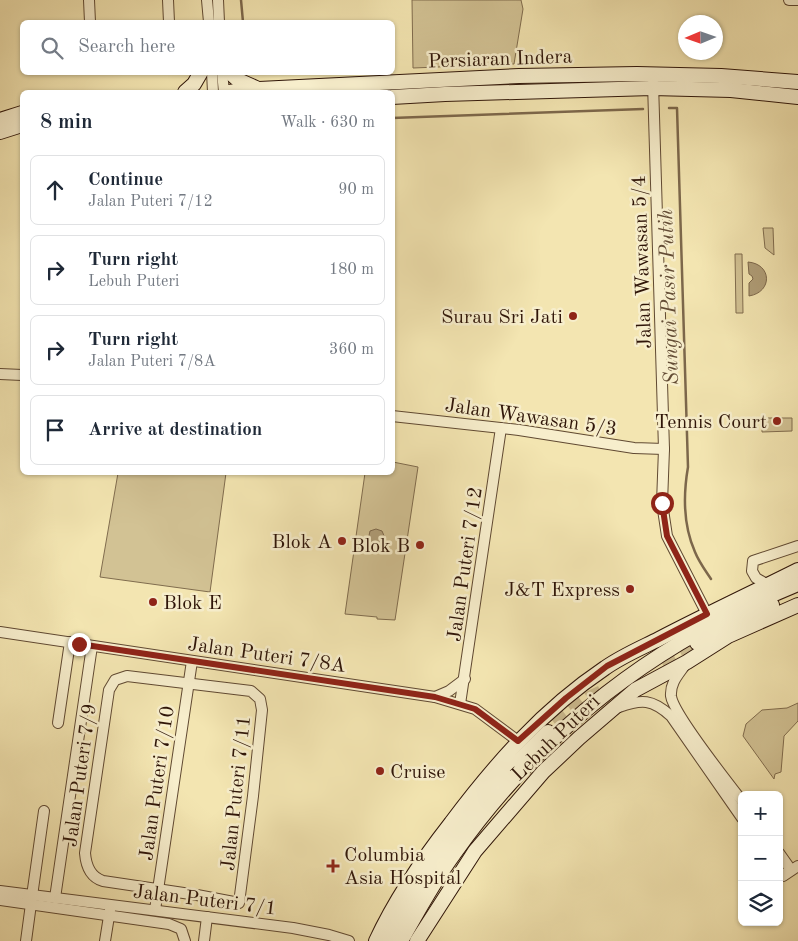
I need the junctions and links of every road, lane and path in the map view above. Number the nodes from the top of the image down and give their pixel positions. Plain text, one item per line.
1 (89, 0) edge
2 (168, 0) edge
3 (207, 0) edge
4 (218, 0) edge
5 (789, 0) edge
6 (798, 0) edge
7 (90, 20) edge
8 (169, 20) edge
9 (209, 20) edge
10 (219, 20) edge
11 (654, 74) junction
12 (200, 75) edge
13 (212, 75) edge
14 (222, 75) edge
15 (232, 75) edge
16 (798, 82) edge
17 (652, 88) junction
18 (259, 89) junction
19 (187, 90) edge
20 (213, 90) edge
21 (224, 90) edge
22 (249, 90) edge
23 (395, 97) edge
24 (798, 97) edge
25 (20, 114) edge
26 (0, 120) edge
27 (20, 126) edge
28 (0, 132) edge
29 (0, 374) edge
30 (20, 375) edge
31 (395, 416) edge
32 (501, 428) junction
33 (664, 449) junction
34 (798, 546) edge
35 (798, 570) edge
36 (798, 579) edge
37 (798, 584) edge
38 (768, 585) junction
39 (798, 592) edge
40 (798, 605) edge
41 (709, 619) junction
42 (0, 632) edge
43 (70, 642) junction
44 (697, 643) tunnel mouth
45 (92, 646) junction
46 (192, 661) junction
47 (687, 662) junction
48 (464, 679) junction
49 (188, 684) junction
50 (435, 697) junction
51 (460, 704) junction
52 (614, 708) junction
53 (475, 709) junction
54 (58, 723) dead end
55 (555, 724) tunnel mouth
56 (518, 741) junction
57 (738, 796) edge
58 (44, 810) dead end
59 (738, 812) edge
60 (158, 888) junction
61 (0, 891) edge
62 (54, 898) junction
63 (0, 900) edge
64 (32, 900) junction
65 (110, 910) junction
66 (154, 910) junction
67 (207, 917) junction
68 (26, 941) edge
69 (105, 941) edge
70 (185, 941) edge
71 (204, 941) edge
72 (350, 941) edge
73 (376, 941) edge
74 (389, 941) edge
75 (401, 941) edge
76 (417, 941) edge

1 - 7 street
2 - 8 street
3 - 9 street
4 - 10 street
5 - 6 street
11 - 16 main road, Persiaran Indera
11 - 17 street, Jalan Wawasan 5/4
11 - 18 main road, Persiaran Indera
12 - 19 main road
13 - 20 street
14 - 21 street
15 - 18 main road
17 - 23 main road, Persiaran Indera
17 - 24 main road, Persiaran Indera
17 - 33 street, Jalan Wawasan 5/4
18 - 22 main road, Persiaran Indera
25 - 26 main road
27 - 28 main road
29 - 30 street
31 - 32 street, Jalan Wawasan 5/3
32 - 33 street, Jalan Wawasan 5/3
32 - 48 street, Jalan Puteri 7/12
33 - 41 street
34 - 38 street
35 - 38 main road, Lebuh Puteri
36 - 41 main road
37 - 41 main road
38 - 41 main road, Lebuh Puteri
39 - 44 main road
40 - 47 main road, Lebuh Puteri
41 - 56 main road, Lebuh Puteri
41 - 75 main road
42 - 43 street, Jalan Puteri 7/8A
43 - 45 street, Jalan Puteri 7/8A
43 - 54 street
45 - 46 street, Jalan Puteri 7/8A
45 - 62 street
46 - 49 street, Jalan Puteri 7/10
46 - 50 street, Jalan Puteri 7/8A
47 - 52 main road, Lebuh Puteri
47 - 57 street
48 - 50 street
48 - 51 street, Jalan Puteri 7/12
48 - 53 street
49 - 60 street, Jalan Puteri 7/10
49 - 60 street, Jalan Puteri 7/9
49 - 60 street, Jalan Puteri 7/11
50 - 51 street, Jalan Puteri 7/8A
51 - 53 street, Jalan Puteri 7/8A
52 - 59 street
52 - 76 main road, Lebuh Puteri
53 - 56 street, Jalan Puteri 7/8A
55 - 74 main road
56 - 73 main road, Lebuh Puteri
58 - 64 street
60 - 66 street, Jalan Puteri 7/10
61 - 64 street, Jalan Puteri 7/1
62 - 64 street, Jalan Puteri 7/1
62 - 65 street, Jalan Puteri 7/1
63 - 64 street
64 - 65 street
64 - 68 street
65 - 66 street, Jalan Puteri 7/1
65 - 69 street
65 - 70 street
66 - 67 street, Jalan Puteri 7/1
67 - 71 street
67 - 72 street, Jalan Puteri 7/1

